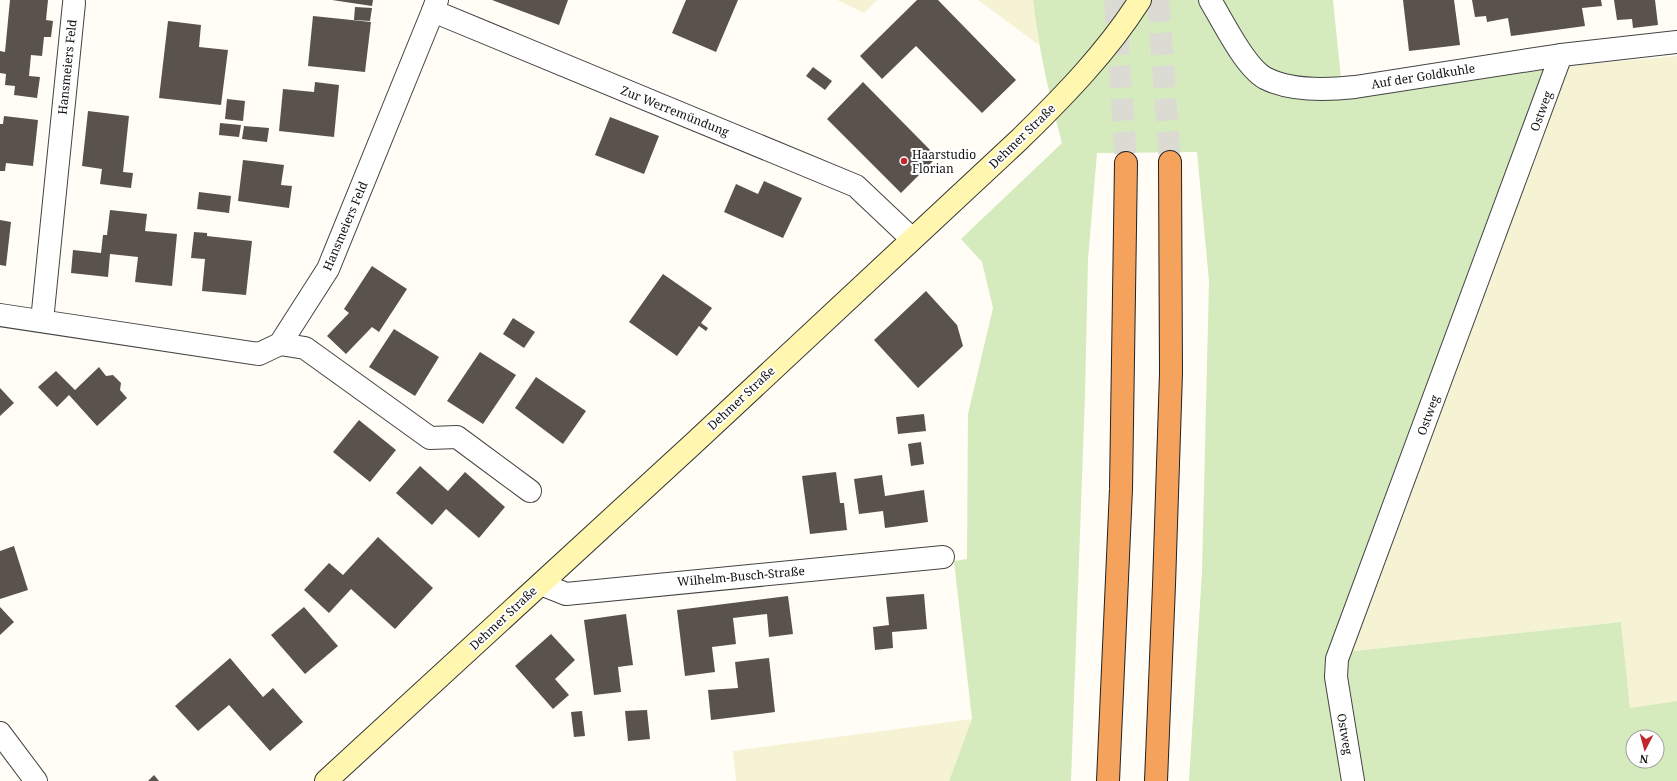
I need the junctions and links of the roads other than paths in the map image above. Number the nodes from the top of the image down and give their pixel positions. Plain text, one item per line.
1 (1140, 0) edge
2 (1210, 0) edge
3 (74, 3) dead end
4 (435, 6) edge
5 (1677, 42) edge
6 (1561, 55) junction
7 (1170, 162) tunnel mouth
8 (1126, 163) tunnel mouth
9 (912, 240) junction
10 (0, 315) edge
11 (42, 321) junction
12 (280, 344) junction
13 (530, 491) dead end
14 (944, 557) dead end
15 (541, 584) junction
16 (0, 733) edge
17 (36, 781) edge
18 (326, 781) edge
19 (1108, 781) edge
20 (1156, 781) edge
21 (1353, 781) edge

1 - 9 street, Dehmer Straße
2 - 6 street, Auf der Goldkuhle
3 - 11 street, Hansmeiers Feld
4 - 9 street, Zur Werremündung
4 - 12 street, Hansmeiers Feld
5 - 6 street, Auf der Goldkuhle
6 - 21 street, Ostweg
7 - 20 highway
8 - 19 highway
9 - 15 street, Dehmer Straße
10 - 11 street
11 - 12 street
12 - 13 street
14 - 15 street, Wilhelm-Busch-Straße
15 - 18 street, Dehmer Straße
16 - 17 street

